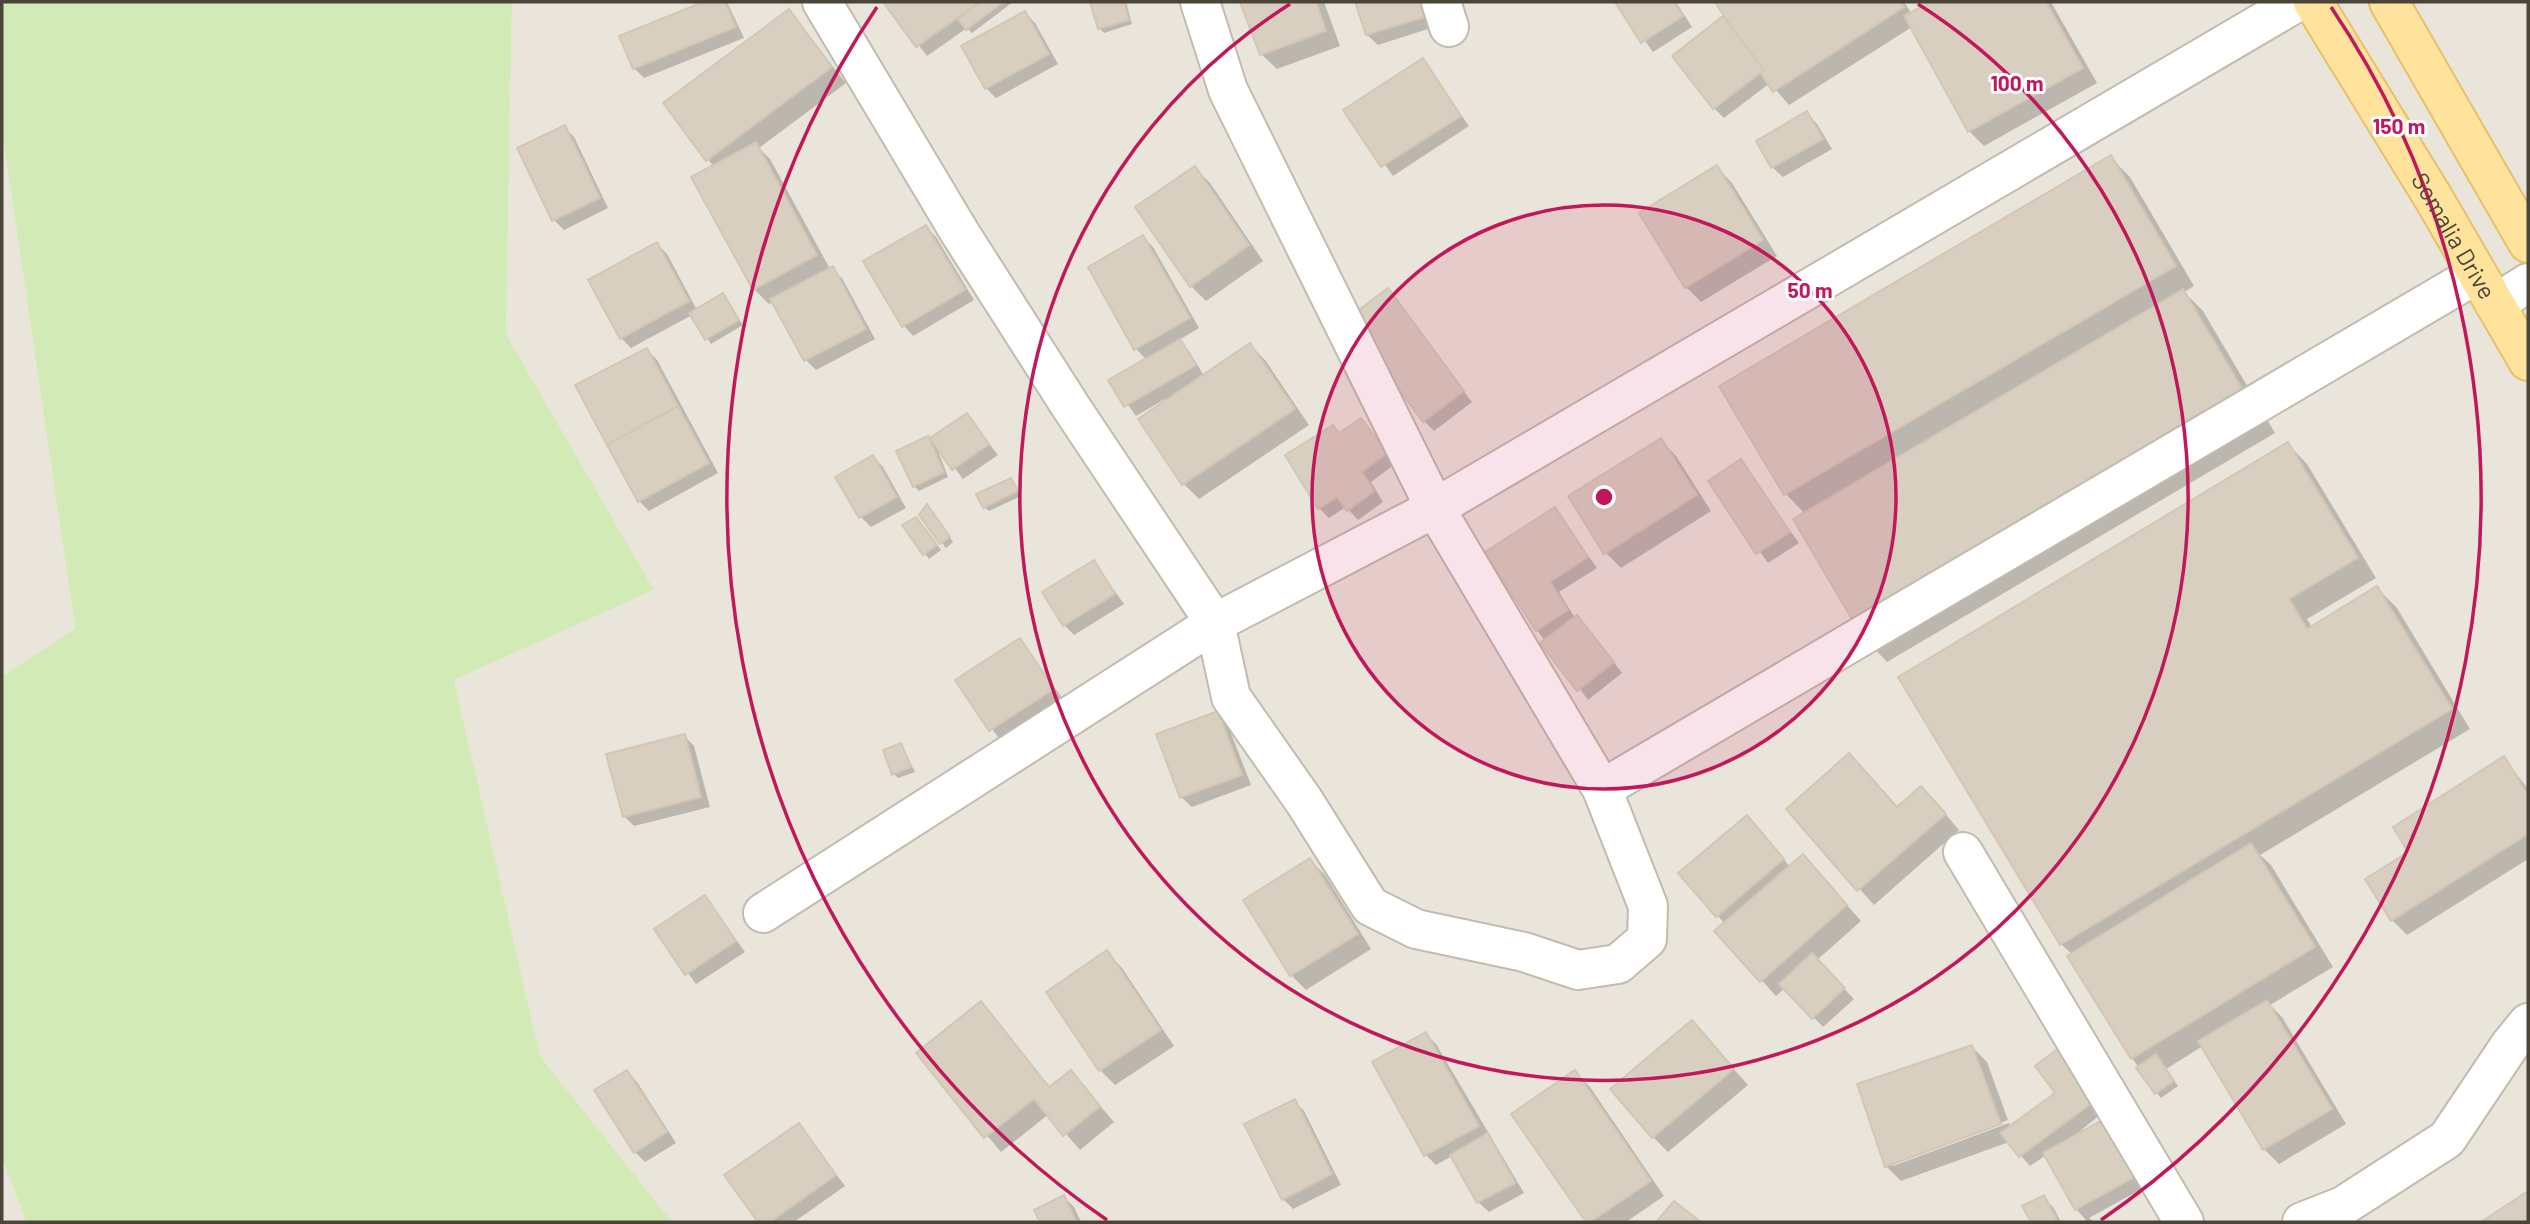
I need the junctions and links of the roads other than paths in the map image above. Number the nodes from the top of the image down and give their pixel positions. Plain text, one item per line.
1 (822, 2) edge
2 (1200, 2) edge
3 (2297, 2) edge
4 (2314, 2) edge
5 (2389, 2) edge
6 (2528, 243) edge
7 (2528, 283) edge
8 (2486, 289) junction
9 (2528, 361) edge
10 (1435, 508) junction
11 (1215, 622) junction
12 (1602, 789) junction
13 (1963, 852) dead end
14 (763, 913) dead end
15 (2528, 1023) edge
16 (2184, 1222) edge
17 (2302, 1222) edge

1 - 11 street
2 - 10 street
3 - 10 street
4 - 8 main road, Somalia Drive
5 - 6 main road
7 - 8 street
8 - 9 main road, Somalia Drive
8 - 12 street
10 - 11 street
10 - 12 street
11 - 12 street
11 - 14 street
13 - 16 street
15 - 17 street

